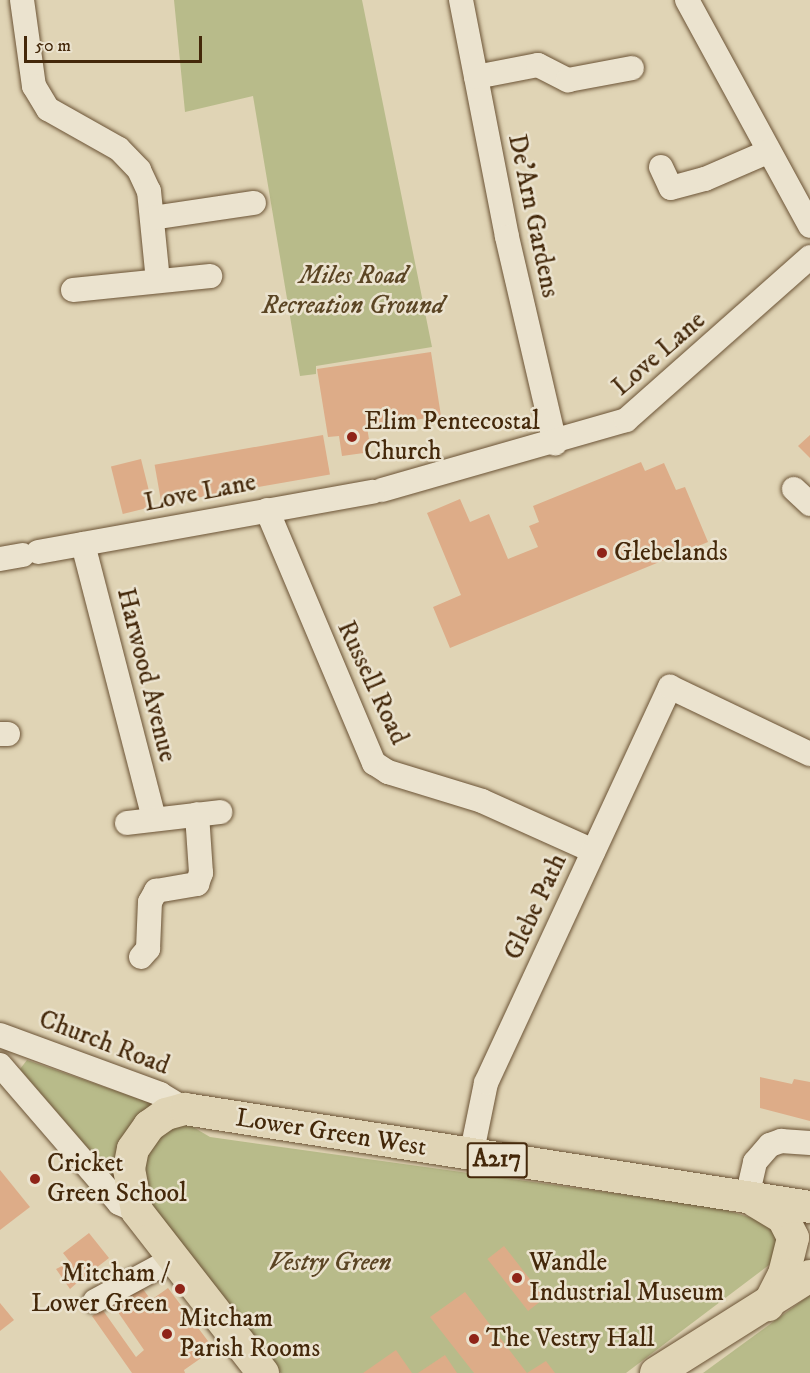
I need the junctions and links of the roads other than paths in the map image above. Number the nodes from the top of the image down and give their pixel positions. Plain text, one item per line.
1 (22, 0) edge
2 (461, 0) edge
3 (687, 0) edge
4 (632, 68) dead end
5 (476, 77) junction
6 (767, 152) junction
7 (661, 167) dead end
8 (254, 203) dead end
9 (152, 218) junction
10 (810, 226) edge
11 (810, 257) edge
12 (210, 276) dead end
13 (158, 281) junction
14 (74, 290) dead end
15 (555, 443) junction
16 (267, 510) junction
17 (83, 544) junction
18 (20, 555) edge
19 (810, 754) edge
20 (154, 819) junction
21 (127, 823) dead end
22 (593, 851) junction
23 (141, 957) dead end
24 (0, 1035) edge
25 (0, 1065) edge
26 (185, 1109) junction
27 (810, 1143) edge
28 (471, 1156) junction
29 (747, 1197) junction
30 (810, 1207) edge
31 (137, 1211) junction
32 (173, 1259) junction
33 (810, 1276) edge
34 (95, 1301) dead end
35 (768, 1306) junction
36 (263, 1373) edge
37 (656, 1373) edge

1 - 9 street
2 - 5 street, De'Arn Gardens
3 - 6 street
4 - 5 street
5 - 15 street, De'Arn Gardens
6 - 7 street
6 - 10 street
8 - 9 street
9 - 13 street
11 - 15 street, Love Lane
12 - 13 street
13 - 14 street
15 - 16 street, Love Lane
16 - 17 street, Love Lane
16 - 22 street, Russell Road
17 - 18 street, Love Lane
17 - 20 street, Harwood Avenue
19 - 22 street, Glebe Path
20 - 21 street
20 - 23 street
22 - 28 street, Glebe Path
24 - 26 street, Church Road
25 - 31 street
26 - 28 main road, Lower Green West / A217
26 - 31 main road
27 - 29 street
28 - 29 main road, Lower Green West / A217
29 - 30 main road, Lower Green West / A217
29 - 35 main road
31 - 32 main road
32 - 34 street
32 - 36 main road
33 - 35 main road
35 - 37 main road

